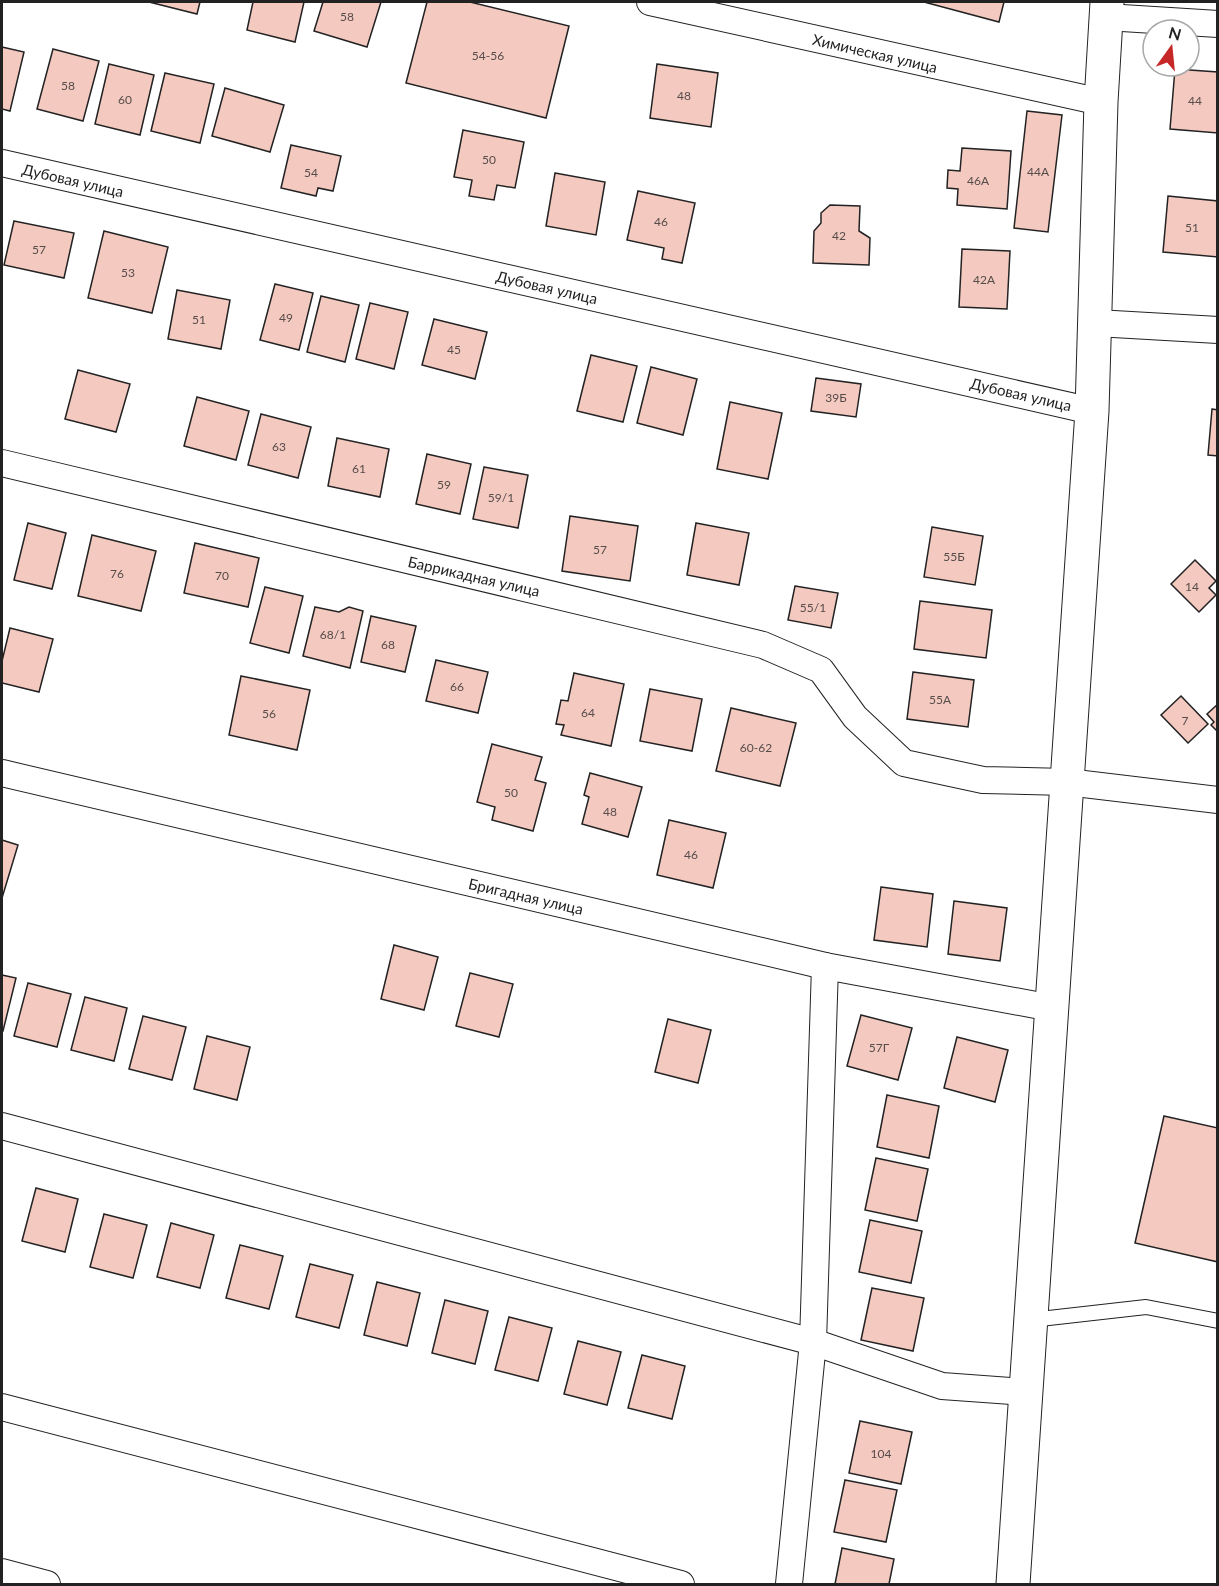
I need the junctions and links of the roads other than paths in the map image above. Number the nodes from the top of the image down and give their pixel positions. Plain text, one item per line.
1 (650, 2) edge
2 (1107, 9) edge
3 (1218, 24) edge
4 (1101, 102) junction
5 (2, 164) edge
6 (1096, 323) junction
7 (1218, 330) edge
8 (1092, 411) junction
9 (2, 463) edge
10 (2, 773) edge
11 (1067, 782) junction
12 (1218, 800) edge
13 (825, 966) junction
14 (1052, 1008) junction
15 (2, 1126) edge
16 (1031, 1320) junction
17 (1218, 1321) edge
18 (813, 1342) junction
19 (1026, 1392) junction
20 (2, 1407) edge
21 (2, 1572) edge
22 (47, 1584) edge
23 (681, 1584) edge
24 (789, 1584) edge
25 (1013, 1584) edge

1 - 4 street, Химическая улица
2 - 3 street
2 - 4 street
4 - 6 street
5 - 8 street, Дубовая улица
6 - 7 street
6 - 8 street
8 - 11 street
9 - 11 street, Баррикадная улица
10 - 13 street, Бригадная улица
11 - 12 street
11 - 14 street
13 - 14 street, Бригадная улица
13 - 18 street
14 - 16 street
15 - 18 street
16 - 17 lane
16 - 19 street
18 - 19 street
18 - 24 street
19 - 25 street
20 - 23 street
21 - 22 street

